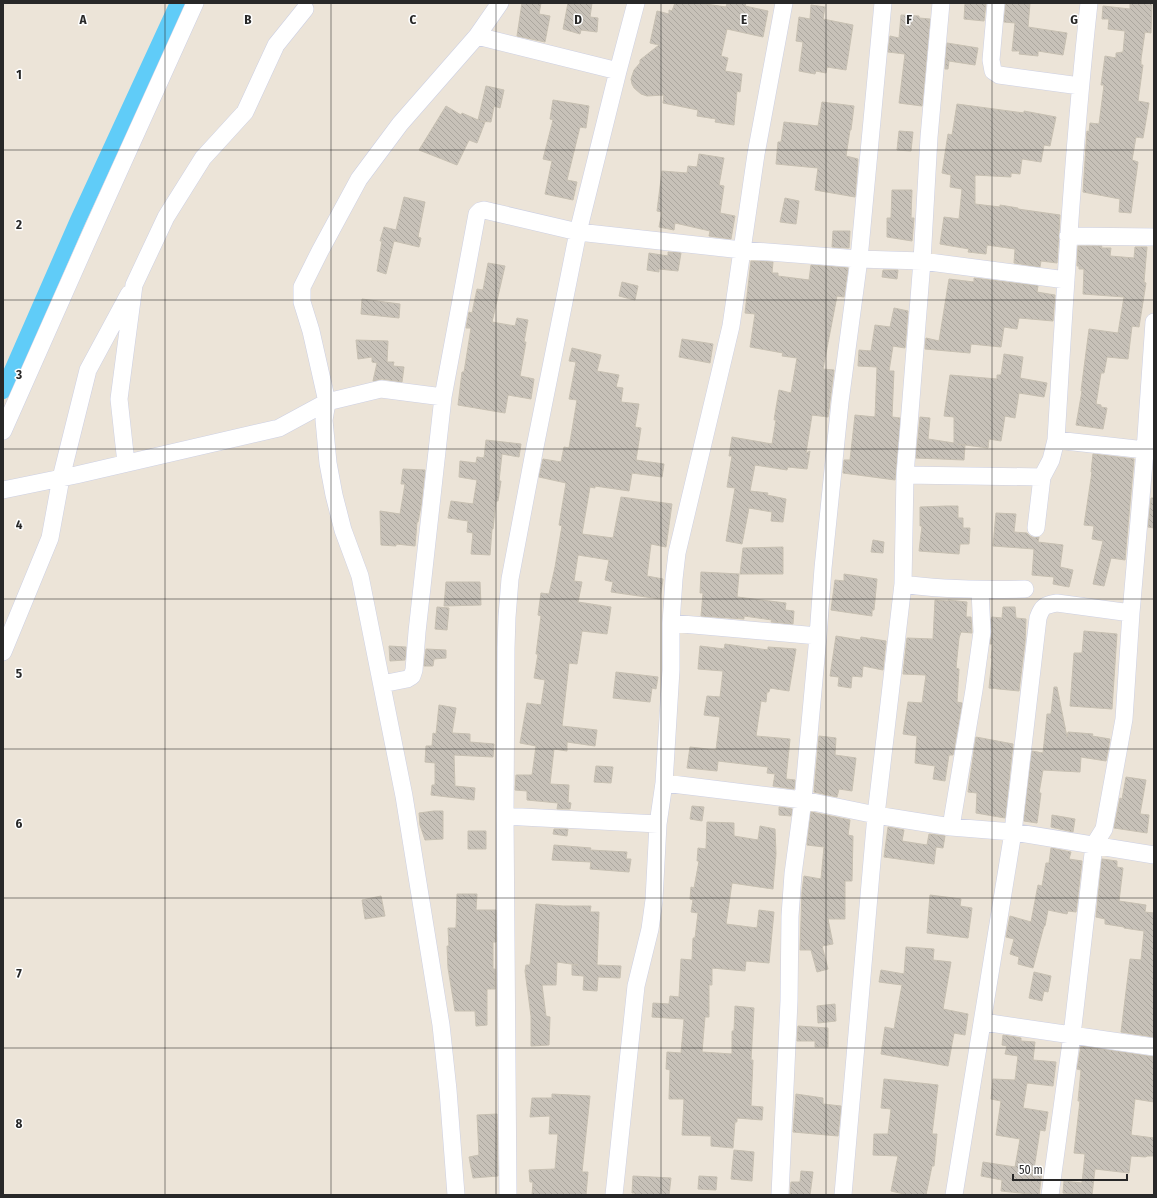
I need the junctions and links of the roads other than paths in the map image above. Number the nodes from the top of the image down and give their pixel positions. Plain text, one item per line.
1 (195, 3) edge
2 (500, 3) edge
3 (636, 3) edge
4 (784, 3) edge
5 (883, 3) edge
6 (941, 3) edge
7 (996, 3) edge
8 (1089, 3) edge
9 (305, 9) dead end
10 (477, 36) junction
11 (618, 71) junction
12 (1080, 86) junction
13 (578, 232) junction
14 (1068, 236) junction
15 (1154, 237) edge
16 (742, 250) junction
17 (859, 259) junction
18 (922, 261) junction
19 (1066, 280) junction
20 (134, 284) junction
21 (1154, 322) edge
22 (442, 397) junction
23 (327, 402) junction
24 (3, 431) edge
25 (1056, 440) junction
26 (1150, 451) edge
27 (126, 463) junction
28 (905, 475) junction
29 (1042, 477) junction
30 (61, 478) junction
31 (3, 490) edge
32 (1036, 528) dead end
33 (903, 584) junction
34 (1025, 589) dead end
35 (980, 590) junction
36 (1131, 613) junction
37 (671, 623) junction
38 (818, 636) junction
39 (3, 652) edge
40 (382, 684) junction
41 (664, 783) junction
42 (803, 800) junction
43 (876, 815) junction
44 (505, 816) junction
45 (658, 824) junction
46 (951, 827) junction
47 (1013, 832) junction
48 (1094, 845) junction
49 (1154, 855) edge
50 (983, 1022) junction
51 (1072, 1035) junction
52 (1154, 1046) edge
53 (456, 1195) edge
54 (508, 1195) edge
55 (614, 1195) edge
56 (780, 1195) edge
57 (843, 1195) edge
58 (954, 1195) edge
59 (1050, 1195) edge

1 - 24 street
2 - 10 street
3 - 11 street
4 - 16 street
5 - 17 street
6 - 18 street
7 - 12 street
8 - 12 street
9 - 20 street
10 - 11 street
10 - 23 street
11 - 13 street
12 - 14 street
13 - 16 street
13 - 22 street
13 - 44 street
14 - 15 street
14 - 19 street
16 - 17 street
16 - 37 street
17 - 18 street
17 - 38 street
18 - 19 street
18 - 28 street
19 - 25 street
20 - 27 street
20 - 30 street
21 - 26 street
22 - 23 street
22 - 40 street
23 - 27 street
23 - 40 street
25 - 26 street
25 - 29 street
26 - 36 street
27 - 30 street
28 - 29 street
28 - 33 street
29 - 32 street
30 - 31 street
30 - 39 street
33 - 35 street
33 - 43 street
34 - 35 street
35 - 46 street
36 - 47 street
36 - 48 street
37 - 38 street
37 - 41 street
38 - 42 street
40 - 53 street
41 - 42 street
41 - 45 street
42 - 43 street
42 - 56 street
43 - 46 street
43 - 57 street
44 - 45 street
44 - 54 street
45 - 55 street
46 - 47 street
47 - 48 street
47 - 50 street
48 - 49 street
48 - 51 street
50 - 51 street
50 - 58 street
51 - 52 street
51 - 59 street

